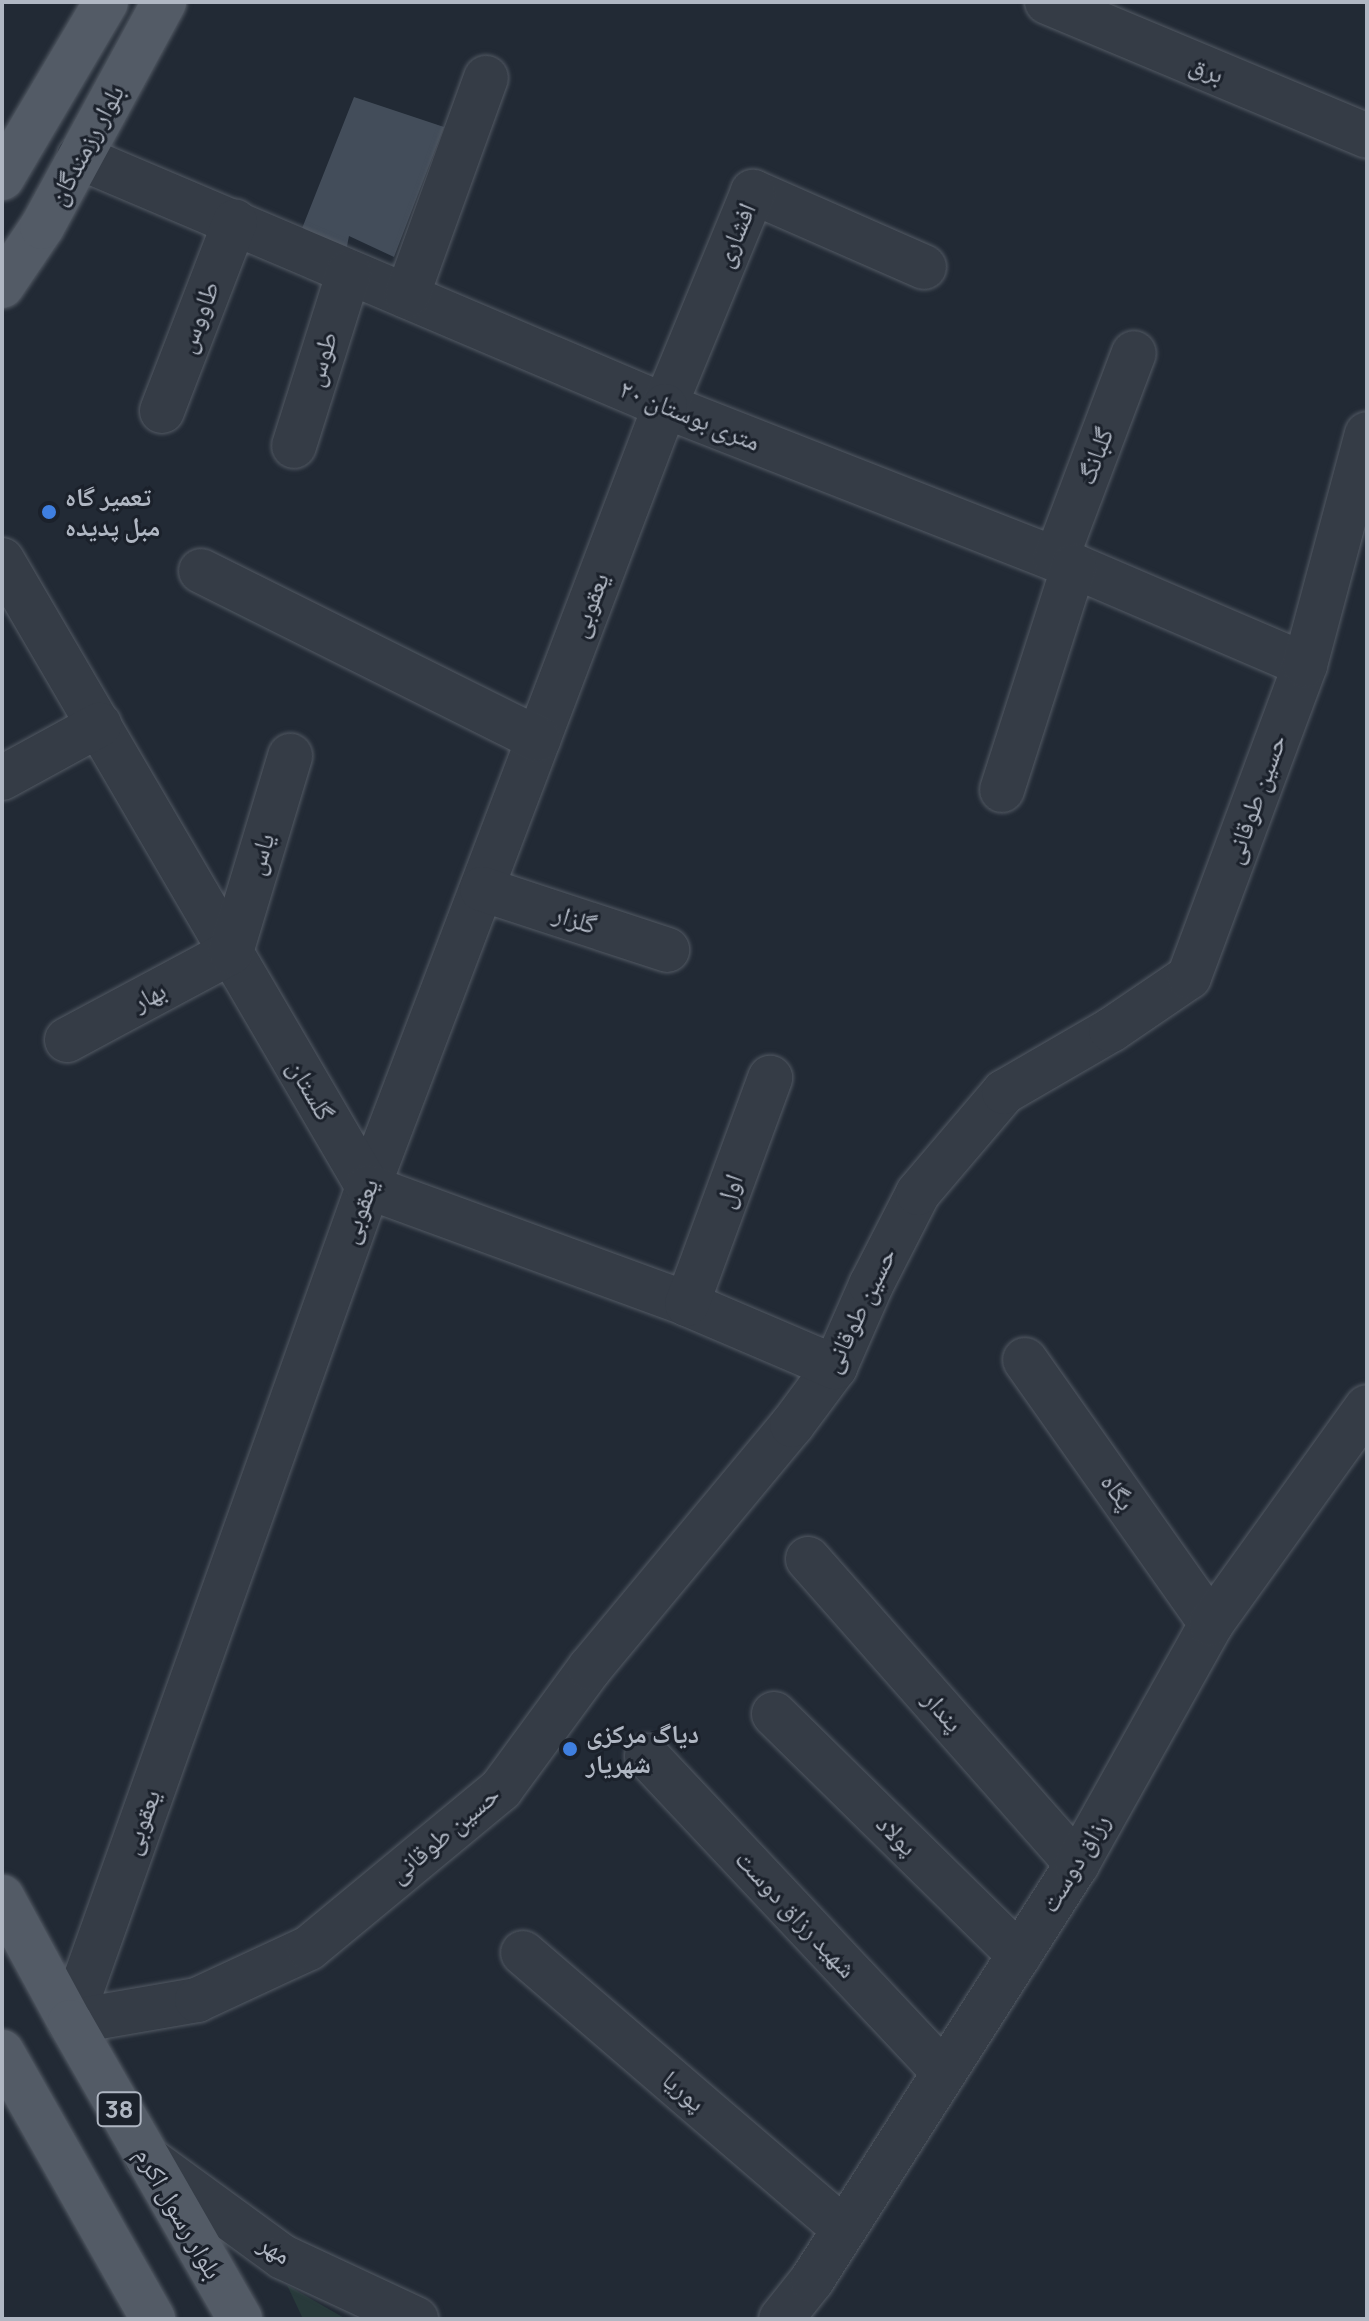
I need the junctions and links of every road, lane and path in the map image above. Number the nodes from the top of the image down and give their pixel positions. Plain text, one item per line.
1 (106, 2) edge
2 (164, 2) edge
3 (1047, 2) edge
4 (486, 78) dead end
5 (1367, 136) edge
6 (79, 157) junction
7 (2, 178) edge
8 (235, 222) junction
9 (924, 267) dead end
10 (349, 272) junction
11 (2, 286) edge
12 (407, 296) junction
13 (1134, 353) dead end
14 (665, 406) junction
15 (162, 411) dead end
16 (1367, 434) edge
17 (294, 446) dead end
18 (2, 560) edge
19 (1065, 562) junction
20 (201, 571) dead end
21 (1305, 665) junction
22 (99, 725) junction
23 (538, 739) junction
24 (290, 756) dead end
25 (2, 778) edge
26 (1002, 790) dead end
27 (482, 889) junction
28 (667, 950) dead end
29 (231, 952) junction
30 (67, 1040) dead end
31 (770, 1078) dead end
32 (368, 1187) junction
33 (687, 1304) junction
34 (1025, 1360) dead end
35 (835, 1367) junction
36 (1367, 1407) edge
37 (808, 1559) dead end
38 (1211, 1624) junction
39 (774, 1714) dead end
40 (647, 1756) dead end
41 (1077, 1864) junction
42 (2, 1897) edge
43 (523, 1953) dead end
44 (1019, 1955) junction
45 (70, 2022) junction
46 (2, 2052) edge
47 (944, 2072) junction
48 (147, 2158) junction
49 (844, 2229) junction
50 (153, 2319) edge
51 (240, 2319) edge
52 (416, 2319) edge
53 (781, 2319) edge

1 - 7 main road, بلوار رزمندگان
2 - 6 main road, بلوار رزمندگان
3 - 5 street, برق
4 - 12 street
6 - 8 street, ۲۰ متری بوستان
6 - 11 main road, بلوار رزمندگان
8 - 10 street, ۲۰ متری بوستان
8 - 15 street, طاووس
9 - 14 street, افشاری
10 - 12 street, ۲۰ متری بوستان
10 - 17 street, طوس
12 - 14 street, ۲۰ متری بوستان
13 - 19 street, گلبانگ
14 - 19 street, ۲۰ متری بوستان
14 - 23 street, یعقوبی
16 - 21 street, حسین طوقانی
18 - 22 street, گلستان
19 - 21 street, ۲۰ متری بوستان
19 - 26 street, گلبانگ
20 - 23 street
21 - 35 street, حسین طوقانی
22 - 25 street
22 - 29 street, گلستان
23 - 27 street, یعقوبی
24 - 29 street, یاس
27 - 28 street, گلزار
27 - 32 street, یعقوبی
29 - 30 street, بهار
29 - 32 street, گلستان
31 - 33 street, اول
32 - 33 street
32 - 45 street, یعقوبی
33 - 35 street
34 - 38 street, پگاه
35 - 45 street, حسین طوقانی
36 - 38 street, رزاق دوست
37 - 41 street, پندار
38 - 41 street, رزاق دوست
39 - 44 street, پولاد
40 - 47 street, شهید رزاق دوست
41 - 44 street, رزاق دوست
42 - 45 main road, بلوار رسول اکرم / 38
43 - 49 street, پوریا
44 - 47 street, رزاق دوست
45 - 48 main road, بلوار رسول اکرم / 38
46 - 50 main road
47 - 49 street, رزاق دوست
48 - 51 main road, بلوار رسول اکرم / 38
48 - 52 street, مهر
49 - 53 street, رزاق دوست

